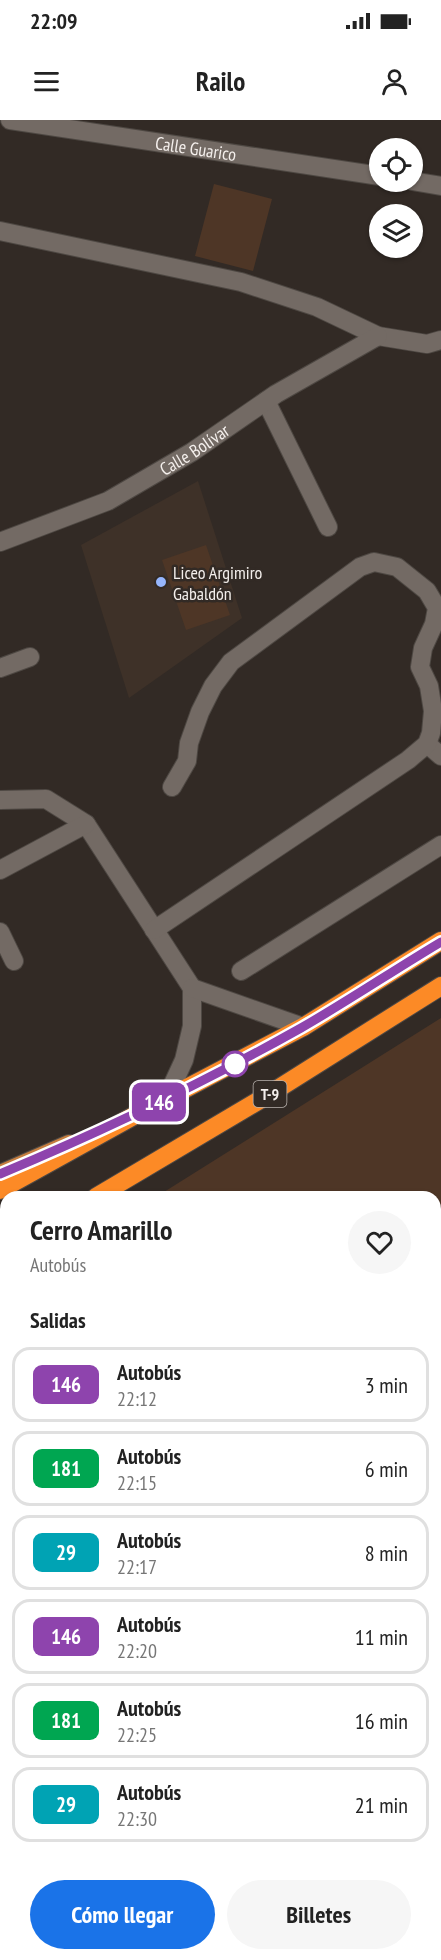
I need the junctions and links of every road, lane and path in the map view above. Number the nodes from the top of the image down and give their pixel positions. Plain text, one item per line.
1 (10, 120) edge
2 (369, 174) edge
3 (423, 183) edge
4 (441, 186) edge
5 (0, 231) edge
6 (378, 336) junction
7 (441, 340) edge
8 (266, 401) junction
9 (328, 527) dead end
10 (0, 542) edge
11 (30, 657) dead end
12 (0, 668) edge
13 (427, 744) junction
14 (441, 756) edge
15 (172, 787) dead end
16 (0, 800) edge
17 (86, 824) junction
18 (441, 845) edge
19 (0, 870) edge
20 (154, 930) junction
21 (0, 932) edge
22 (441, 942) edge
23 (14, 961) dead end
24 (241, 971) dead end
25 (441, 986) edge
26 (192, 988) junction
27 (303, 1027) junction
28 (166, 1099) junction
29 (139, 1113) junction
30 (0, 1174) edge
31 (0, 1190) edge
32 (106, 1191) edge

1 - 2 street, Calle Guarico
3 - 4 street
5 - 6 street
6 - 7 street
6 - 8 street, Calle Bolívar
8 - 9 street
8 - 10 street, Calle Bolívar
11 - 12 street
13 - 14 street
13 - 15 street
13 - 20 street
16 - 17 street
17 - 19 street
17 - 20 street
18 - 24 street
20 - 26 street
21 - 23 street
22 - 27 highway, T-9
25 - 32 highway, T-9
26 - 27 street
26 - 28 street
27 - 28 highway, T-9
28 - 29 highway, T-9
29 - 30 main road, T-9
29 - 31 highway

